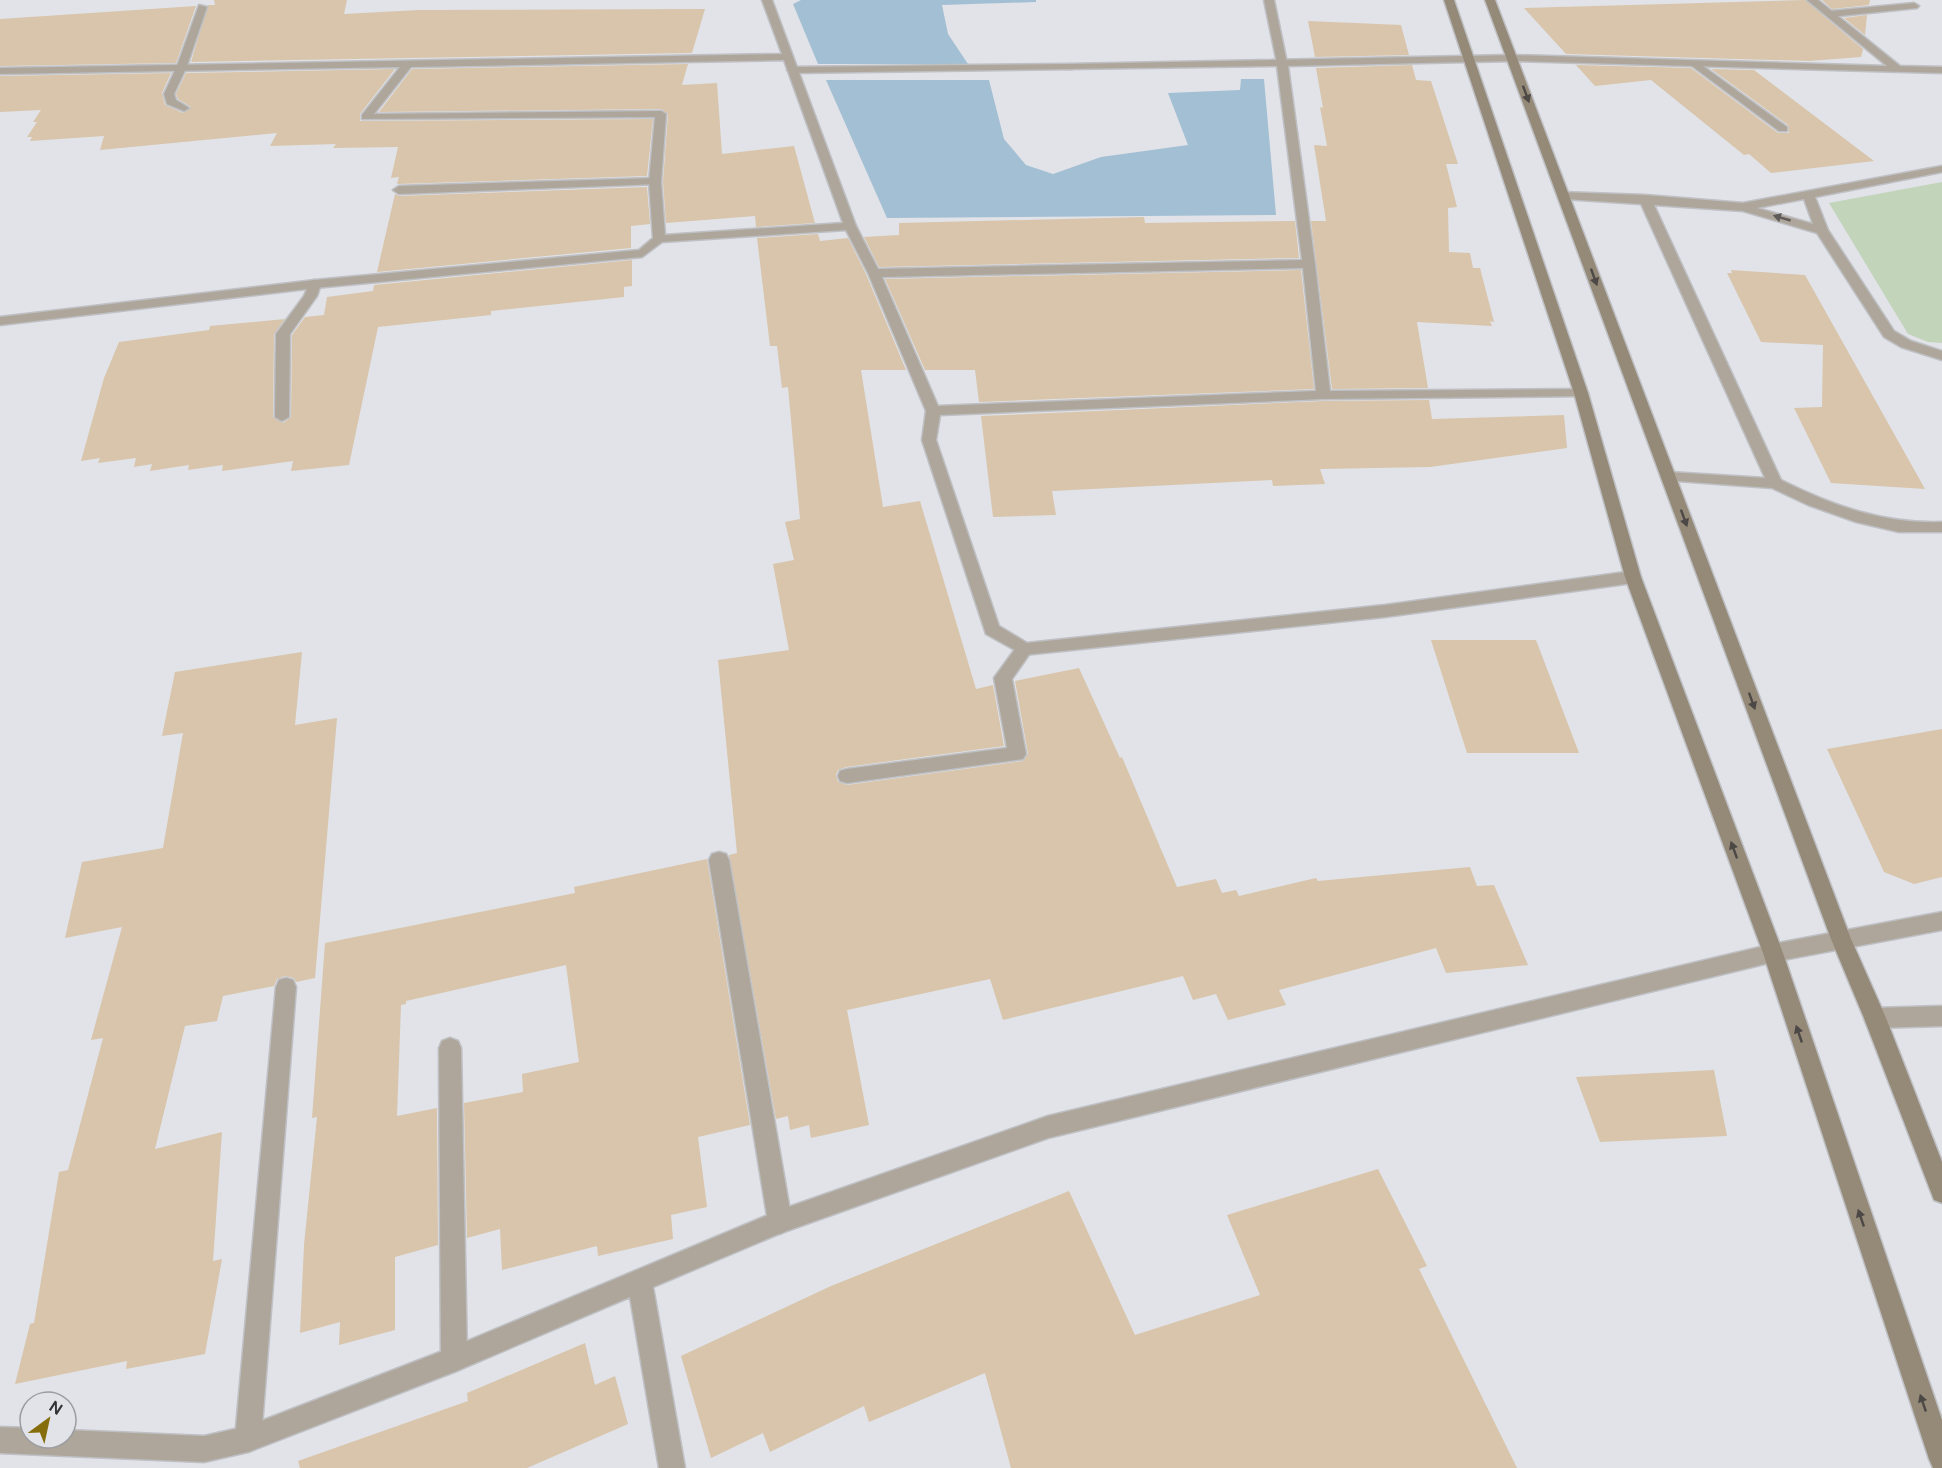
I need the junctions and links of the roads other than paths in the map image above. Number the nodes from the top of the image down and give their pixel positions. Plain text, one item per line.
1 (767, 0) edge
2 (1269, 0) edge
3 (1449, 0) edge
4 (1490, 0) edge
5 (1812, 0) edge
6 (1914, 6) dead end
7 (202, 7) dead end
8 (1830, 14) junction
9 (1513, 57) junction
10 (1467, 58) junction
11 (409, 63) junction
12 (1282, 63) junction
13 (790, 64) junction
14 (1696, 64) junction
15 (182, 66) junction
16 (1899, 69) junction
17 (1942, 70) edge
18 (0, 71) edge
19 (184, 108) dead end
20 (1783, 129) dead end
21 (1942, 169) edge
22 (655, 182) junction
23 (399, 190) dead end
24 (1564, 195) junction
25 (1808, 195) junction
26 (1645, 200) junction
27 (1743, 207) junction
28 (850, 226) junction
29 (1822, 230) junction
30 (659, 239) junction
31 (1309, 264) junction
32 (874, 273) junction
33 (315, 284) junction
34 (0, 321) edge
35 (1942, 356) edge
36 (1581, 393) junction
37 (1323, 395) junction
38 (933, 411) junction
39 (282, 417) dead end
40 (1669, 477) junction
41 (1775, 483) junction
42 (1942, 527) edge
43 (1633, 577) junction
44 (1024, 649) junction
45 (847, 776) dead end
46 (719, 860) dead end
47 (1942, 921) edge
48 (1841, 939) junction
49 (1773, 953) junction
50 (286, 987) dead end
51 (1942, 1016) edge
52 (1875, 1018) junction
53 (450, 1048) dead end
54 (1942, 1192) edge
55 (780, 1222) junction
56 (640, 1282) junction
57 (454, 1359) junction
58 (248, 1439) junction
59 (0, 1440) edge
60 (1942, 1459) edge
61 (672, 1468) edge

1 - 13 street
2 - 12 street
3 - 10 street
4 - 9 street
5 - 8 street
6 - 8 street
7 - 15 street
8 - 16 street
9 - 10 street
9 - 14 street
9 -> 24 street
10 - 12 street
10 - 36 street
11 - 13 street
11 - 15 street
11 - 22 street
12 - 13 street
12 - 31 street
13 - 28 street
14 - 16 street
14 - 20 street
15 - 18 street
15 - 19 street
16 - 17 street
21 - 25 street
22 - 23 street
22 - 30 street
24 - 26 street
24 -> 40 street
25 - 27 street
25 - 29 street
26 - 27 street
26 - 41 street
29 -> 27 street
28 - 30 street
28 - 32 street
29 - 35 street
30 - 33 street
31 - 32 street
31 - 37 street
32 - 38 street
33 - 34 street
33 - 39 street
36 - 37 street
36 - 43 street
37 - 38 street
38 - 44 street
40 - 41 street
40 -> 48 street
41 - 42 street
43 - 44 street
49 -> 43 street
44 - 45 street
46 - 55 street
47 - 48 street
48 - 49 street
48 - 52 street
49 - 55 street
60 -> 49 street
50 - 58 street
51 - 52 street
52 - 54 street
53 - 57 street
55 - 56 street
56 - 57 street
56 - 61 street
57 - 58 street
58 - 59 street

